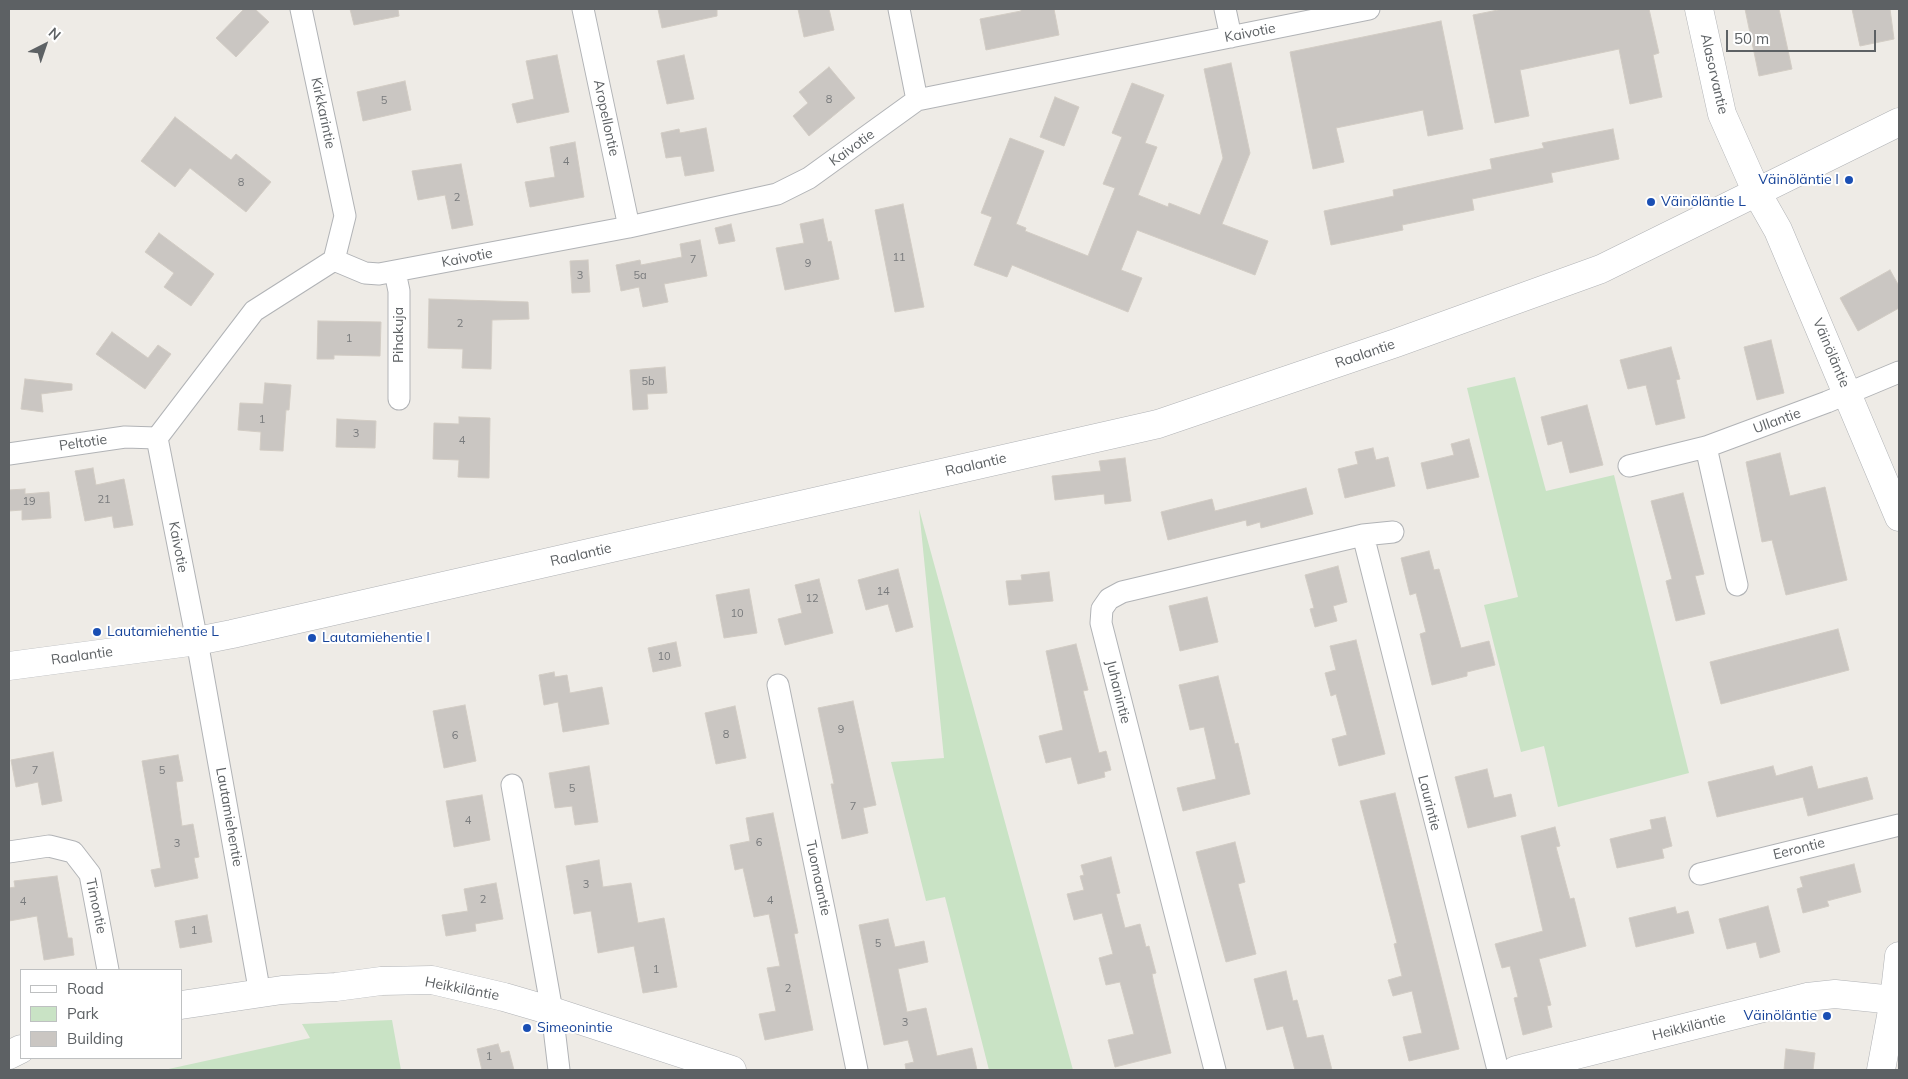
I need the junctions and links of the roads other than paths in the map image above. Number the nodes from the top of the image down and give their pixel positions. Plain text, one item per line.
1 (301, 9) edge
2 (584, 9) edge
3 (898, 9) edge
4 (1225, 9) edge
5 (1369, 9) edge
6 (1699, 9) edge
7 (1231, 37) junction
8 (918, 100) junction
9 (1899, 122) edge
10 (1757, 193) junction
11 (629, 227) junction
12 (334, 260) junction
13 (395, 272) junction
14 (1899, 372) edge
15 (1849, 394) junction
16 (399, 399) dead end
17 (157, 438) junction
18 (1706, 447) junction
19 (9, 454) edge
20 (1629, 466) dead end
21 (1899, 517) edge
22 (1393, 532) dead end
23 (1363, 535) junction
24 (1737, 585) dead end
25 (197, 641) junction
26 (9, 666) edge
27 (778, 685) dead end
28 (512, 784) dead end
29 (1899, 825) edge
30 (9, 852) edge
31 (1700, 874) dead end
32 (1899, 956) edge
33 (108, 969) edge
34 (260, 994) junction
35 (1897, 1001) edge
36 (182, 1005) edge
37 (552, 1011) junction
38 (559, 1070) edge
39 (732, 1070) edge
40 (857, 1070) edge
41 (1215, 1070) edge
42 (1498, 1070) edge
43 (1516, 1070) edge
44 (1881, 1070) edge

1 - 12 street, Kirkkarintie
2 - 11 street, Aropellontie
3 - 8 street
4 - 7 street
5 - 7 street, Kaivotie
6 - 10 street, Alasorvantie
7 - 8 street, Kaivotie
8 - 11 street, Kaivotie
9 - 10 street, Raalantie
10 - 15 street, Väinöläntie
10 - 25 street, Raalantie
11 - 13 street, Kaivotie
12 - 13 street, Kaivotie
12 - 17 street
13 - 16 street, Pihakuja
14 - 15 street, Ullantie
15 - 18 street, Ullantie
15 - 21 street, Väinöläntie
17 - 19 street, Peltotie
17 - 25 street, Kaivotie
18 - 20 street, Ullantie
18 - 24 street
22 - 23 street, Juhanintie
23 - 41 street, Juhanintie
23 - 42 street, Laurintie
25 - 26 street, Raalantie
25 - 34 street, Lautamiehentie
27 - 40 street, Tuomaantie
28 - 37 street
29 - 31 street, Eerontie
30 - 33 street, Timontie
32 - 35 street
34 - 36 street, Heikkiläntie
34 - 37 street, Heikkiläntie
35 - 43 street, Heikkiläntie
35 - 44 street
37 - 38 street
37 - 39 street, Heikkiläntie

